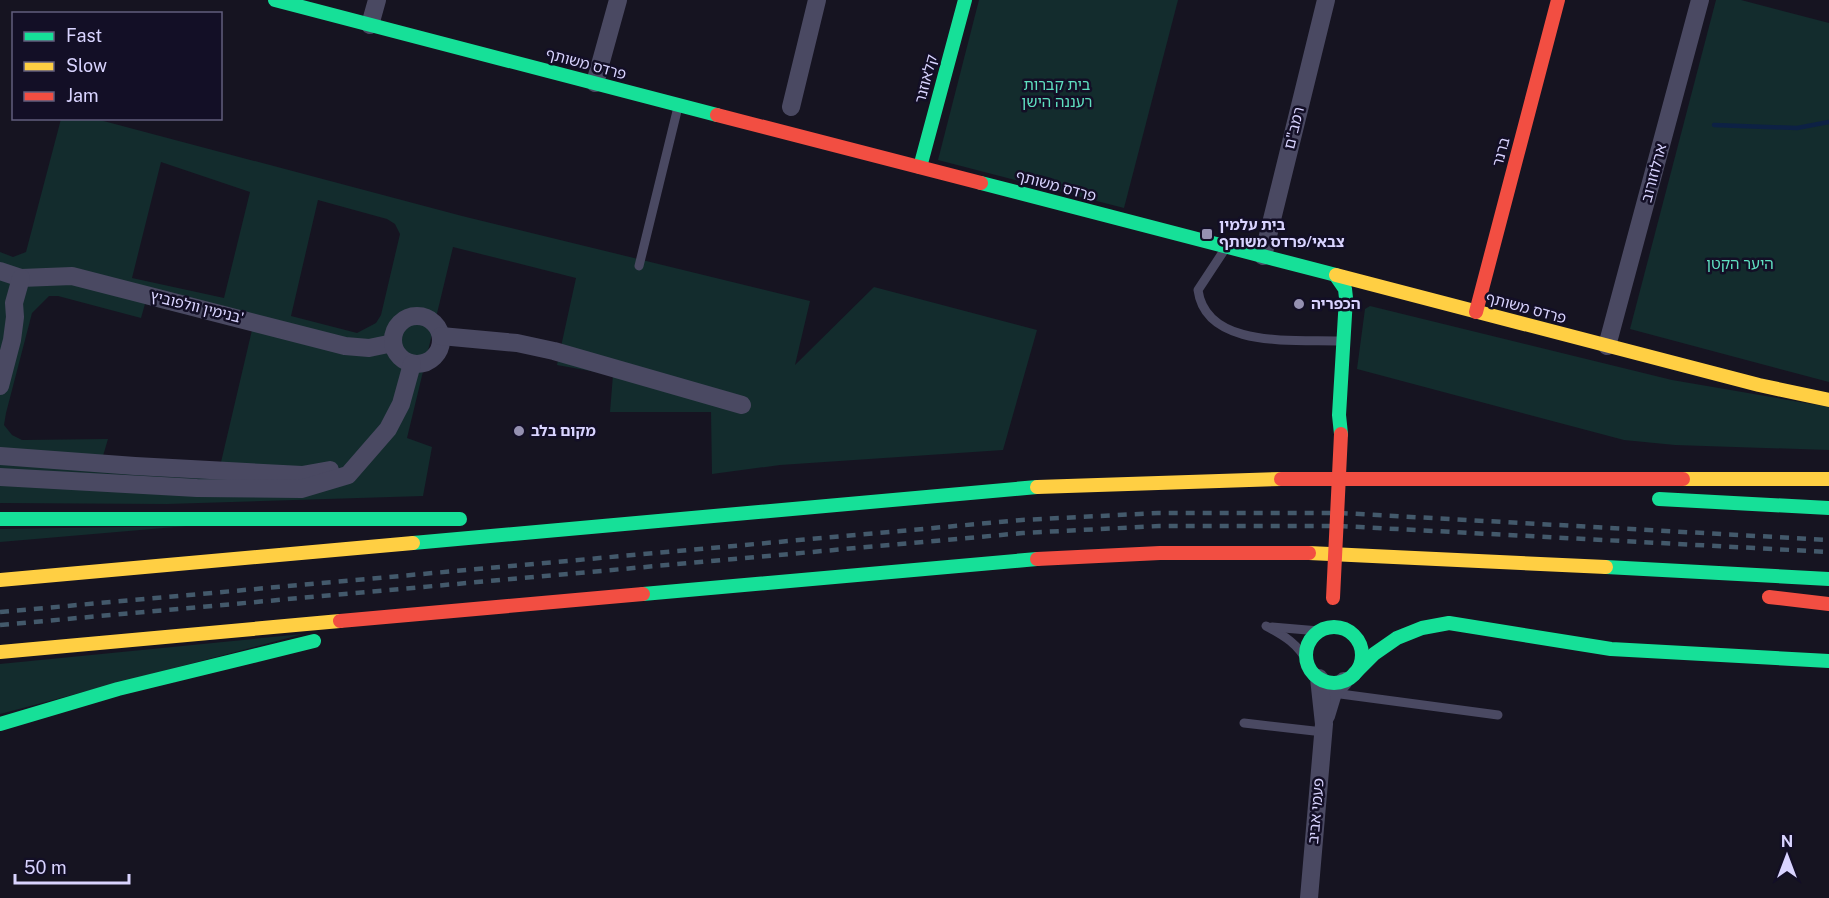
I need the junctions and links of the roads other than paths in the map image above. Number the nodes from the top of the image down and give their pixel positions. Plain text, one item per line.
1 (275, 0) edge
2 (377, 0) edge
3 (618, 0) edge
4 (817, 0) edge
5 (965, 0) edge
6 (1326, 0) edge
7 (1558, 0) edge
8 (1700, 0) edge
9 (370, 25) junction
10 (595, 83) junction
11 (678, 106) junction
12 (791, 107) dead end
13 (920, 167) junction
14 (1226, 248) junction
15 (1263, 256) junction
16 (639, 266) dead end
17 (0, 271) edge
18 (1336, 276) junction
19 (21, 278) junction
20 (1385, 288) junction
21 (1370, 296) dead end
22 (1358, 309) dead end
23 (1476, 312) junction
24 (441, 336) junction
25 (1344, 341) junction
26 (393, 343) junction
27 (1607, 346) junction
28 (412, 364) junction
29 (0, 386) edge
30 (1829, 400) edge
31 (742, 405) dead end
32 (1341, 434) junction
33 (368, 451) junction
34 (0, 456) edge
35 (0, 477) edge
36 (1297, 479) junction
37 (1829, 479) edge
38 (1566, 494) dead end
39 (1649, 498) dead end
40 (1829, 507) edge
41 (0, 519) edge
42 (478, 519) dead end
43 (513, 519) dead end
44 (667, 520) junction
45 (1259, 552) junction
46 (1829, 579) edge
47 (0, 580) edge
48 (783, 581) junction
49 (1591, 581) dead end
50 (1757, 595) dead end
51 (1333, 598) junction
52 (1829, 604) edge
53 (1320, 630) junction
54 (1351, 632) junction
55 (350, 634) dead end
56 (1398, 637) junction
57 (328, 639) dead end
58 (0, 652) edge
59 (1829, 661) edge
60 (1308, 663) junction
61 (1318, 678) junction
62 (1344, 682) junction
63 (1498, 715) dead end
64 (1244, 723) dead end
65 (0, 724) edge
66 (1324, 728) junction
67 (1309, 898) edge

1 - 9 main road, פרדס משותף
2 - 9 street
3 - 10 street
4 - 12 street
5 - 13 main road, קלאוזנר
6 - 15 street, רמב"ם
7 - 23 main road, ברנר
8 - 27 street, ארלוזורוב
9 - 10 main road, פרדס משותף
10 - 11 main road, פרדס משותף
11 - 13 main road, פרדס משותף
11 - 16 lane
13 - 14 main road, פרדס משותף
14 - 15 main road, פרדס משותף
14 - 25 lane
15 - 18 main road, פרדס משותף
17 - 19 street, בנימין וולפוביץ'
18 - 20 main road, פרדס משותף
18 - 25 main road
19 - 26 street, בנימין וולפוביץ'
19 - 29 street
20 - 21 main road
20 - 23 main road, פרדס משותף
22 - 32 main road
23 - 27 main road, פרדס משותף
24 - 26 street
24 - 28 street
24 - 31 street
25 - 32 main road
26 - 28 street
27 - 30 main road, פרדס משותף
28 - 33 street
32 - 51 main road, bridge
33 - 34 street
33 - 35 street
36 - 37 main road
36 - 38 main road
36 - 44 main road
39 - 40 main road
41 - 42 main road
43 - 44 main road
44 - 47 main road
45 - 46 main road
45 - 48 main road
45 - 49 main road
48 - 55 main road
48 - 58 main road
50 - 52 main road
51 - 53 main road
51 - 54 main road
53 - 54 main road
53 - 60 main road
53 - 60 lane
54 - 56 main road
54 - 62 main road
56 - 59 main road
56 - 62 main road
57 - 65 main road
60 - 61 main road
61 - 62 main road
61 - 66 street, פעמי אביב
62 - 63 lane
62 - 66 street, פעמי אביב
64 - 66 lane
66 - 67 street, פעמי אביב

